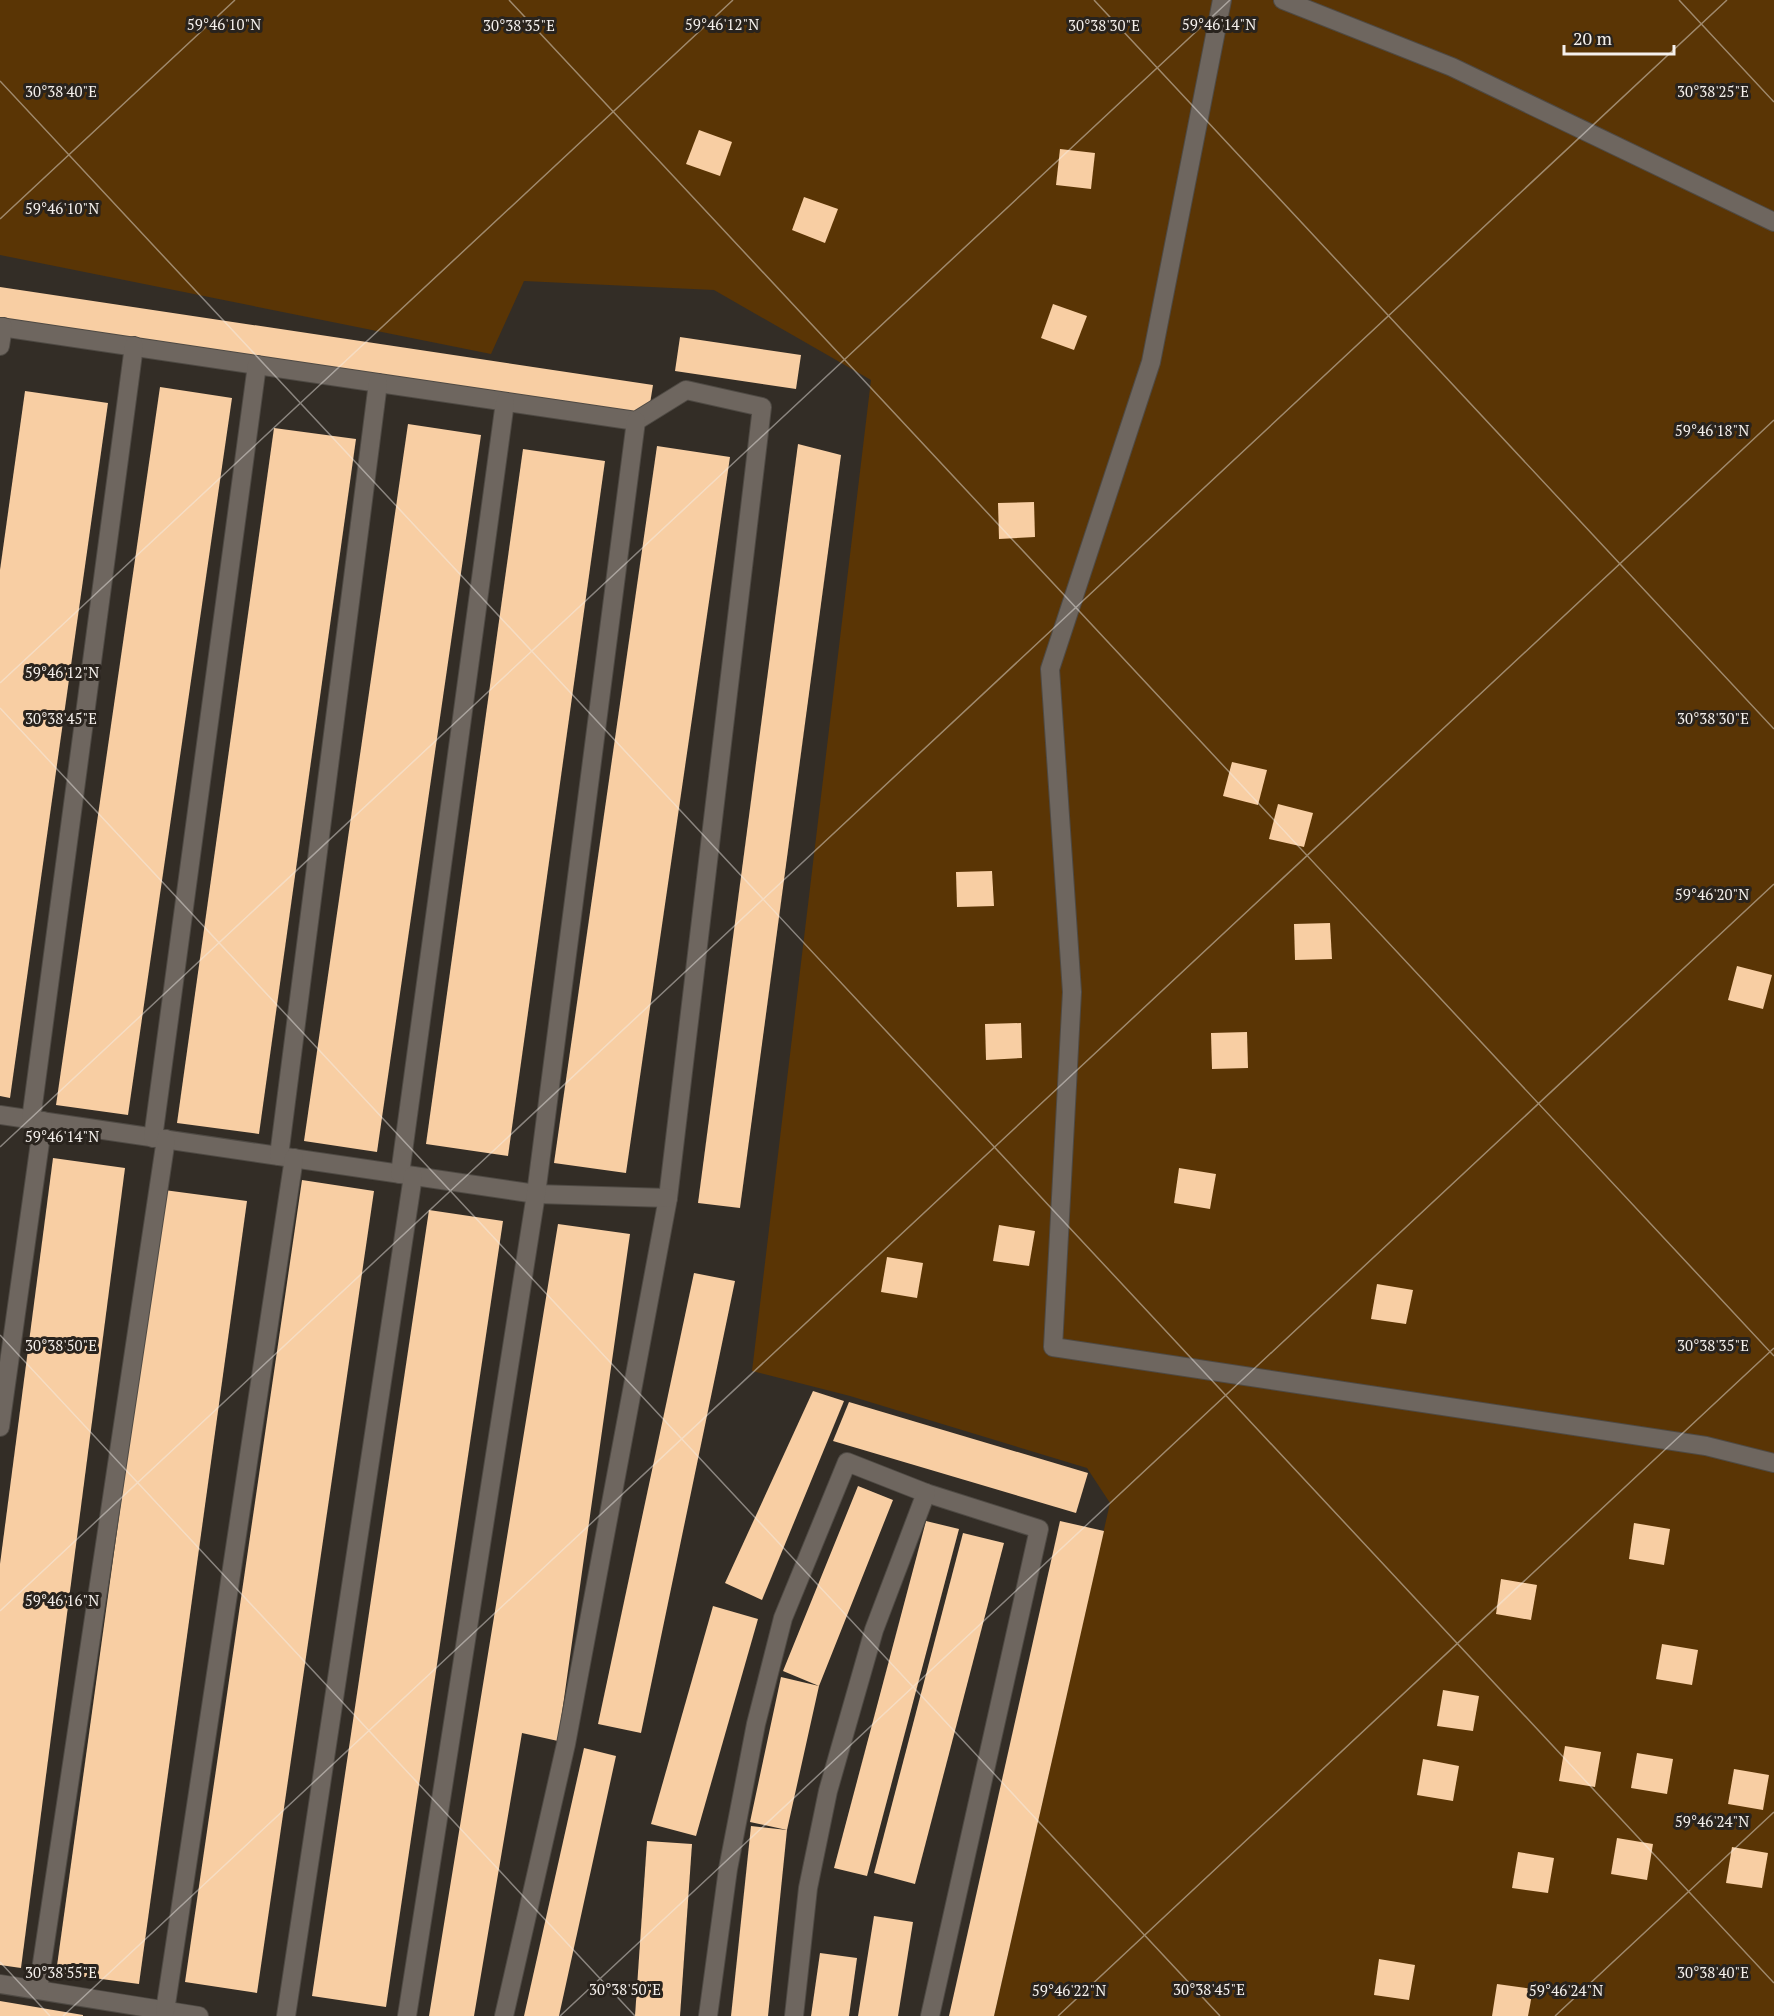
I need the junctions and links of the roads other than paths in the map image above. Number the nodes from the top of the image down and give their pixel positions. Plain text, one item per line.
1 (1222, 0) edge
2 (1283, 0) edge
3 (1774, 222) edge
4 (1, 327) edge
5 (0, 346) edge
6 (134, 346) junction
7 (257, 365) junction
8 (378, 383) junction
9 (505, 402) junction
10 (636, 421) junction
11 (0, 1115) edge
12 (37, 1120) junction
13 (159, 1139) junction
14 (287, 1157) junction
15 (406, 1175) junction
16 (537, 1194) junction
17 (668, 1198) junction
18 (0, 1427) edge
19 (1774, 1463) edge
20 (926, 1493) junction
21 (0, 1984) edge
22 (38, 1990) junction
23 (165, 2011) junction
24 (199, 2016) edge
25 (286, 2016) edge
26 (407, 2016) edge
27 (504, 2016) edge
28 (708, 2016) edge
29 (794, 2016) edge
30 (930, 2016) edge

1 - 19 lane
2 - 3 lane
4 - 5 lane
4 - 6 lane
6 - 7 lane
6 - 12 lane
7 - 8 lane
7 - 13 lane
8 - 9 lane
8 - 14 lane
9 - 10 lane
9 - 15 lane
10 - 16 lane
10 - 17 lane
11 - 12 lane
12 - 13 lane
12 - 18 lane
13 - 14 lane
13 - 22 lane
14 - 15 lane
14 - 23 lane
15 - 16 lane
15 - 25 lane
16 - 17 lane
16 - 26 lane
17 - 27 lane
20 - 28 lane
20 - 29 lane
20 - 30 lane
21 - 22 lane
22 - 23 lane
23 - 24 lane

